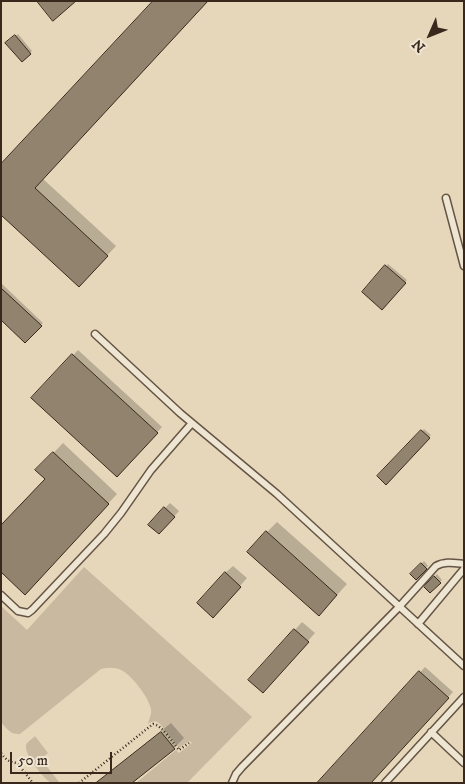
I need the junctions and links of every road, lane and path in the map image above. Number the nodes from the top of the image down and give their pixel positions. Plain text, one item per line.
1 (446, 198) dead end
2 (464, 266) edge
3 (95, 334) dead end
4 (192, 423) junction
5 (464, 564) edge
6 (464, 569) edge
7 (1, 594) edge
8 (399, 607) junction
9 (418, 624) junction
10 (464, 666) edge
11 (464, 697) edge
12 (431, 732) junction
13 (189, 743) dead end
14 (1, 753) edge
15 (464, 763) edge
16 (33, 783) edge
17 (79, 783) edge
18 (232, 783) edge
19 (384, 783) edge

1 - 2 lane
3 - 4 lane
4 - 7 lane
4 - 8 lane
5 - 8 lane
6 - 9 lane
8 - 9 lane
8 - 18 lane
9 - 10 lane
11 - 12 lane
12 - 15 lane
12 - 19 lane
13 - 17 path
14 - 16 path

